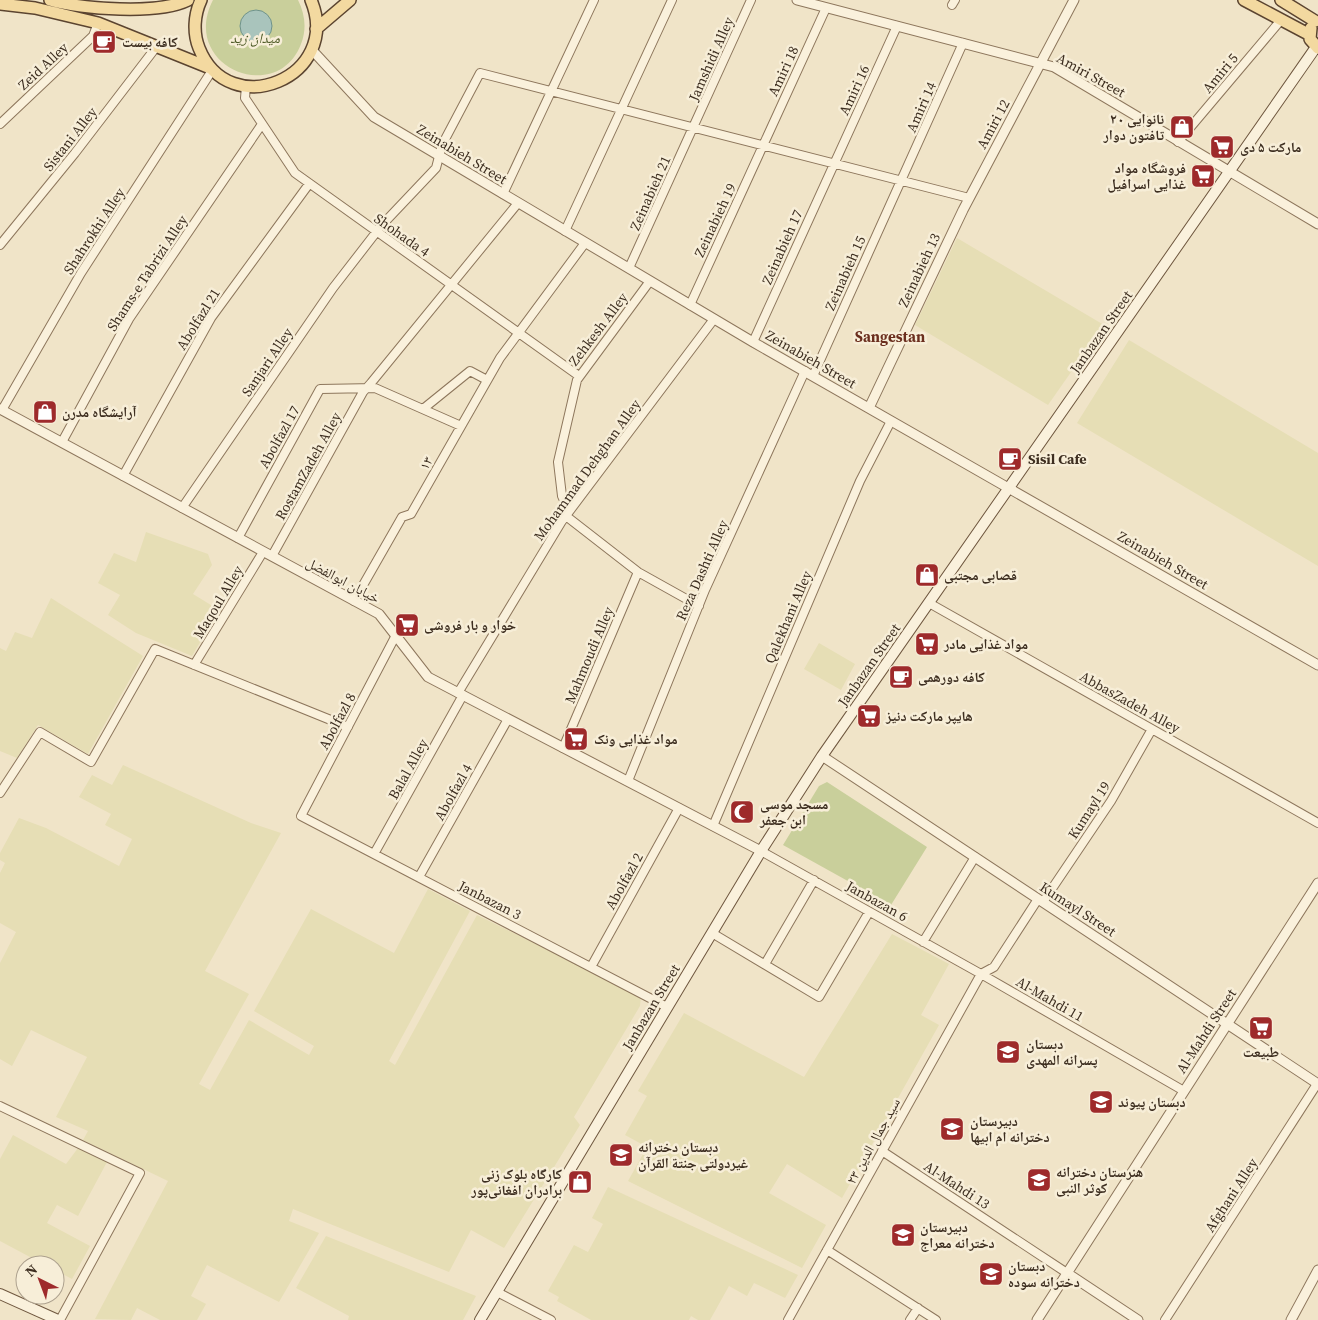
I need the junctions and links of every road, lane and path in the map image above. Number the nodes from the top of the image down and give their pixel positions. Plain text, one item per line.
1 (50, 0) edge
2 (188, 0) edge
3 (201, 0) edge
4 (311, 0) edge
5 (350, 0) edge
6 (594, 0) edge
7 (672, 0) edge
8 (751, 0) edge
9 (797, 0) edge
10 (1074, 0) edge
11 (1244, 0) edge
12 (1277, 0) edge
13 (1281, 0) edge
14 (0, 4) edge
15 (826, 8) junction
16 (1263, 11) junction
17 (1281, 20) junction
18 (1316, 20) edge
19 (98, 23) junction
20 (897, 26) junction
21 (316, 30) junction
22 (1310, 35) junction
23 (963, 43) junction
24 (158, 46) junction
25 (1317, 48) edge
26 (312, 50) junction
27 (1040, 64) junction
28 (213, 70) junction
29 (246, 86) junction
30 (551, 91) junction
31 (621, 109) junction
32 (0, 124) edge
33 (262, 124) junction
34 (693, 128) junction
35 (1178, 142) junction
36 (763, 145) junction
37 (439, 156) junction
38 (834, 164) junction
39 (1229, 172) junction
40 (901, 180) junction
41 (309, 184) junction
42 (503, 194) junction
43 (969, 198) junction
44 (518, 203) junction
45 (1318, 224) edge
46 (565, 230) junction
47 (377, 233) junction
48 (585, 243) junction
49 (0, 245) edge
50 (629, 268) junction
51 (650, 281) junction
52 (451, 286) junction
53 (690, 304) junction
54 (714, 319) junction
55 (518, 333) junction
56 (753, 342) junction
57 (809, 373) junction
58 (579, 376) junction
59 (487, 380) junction
60 (366, 388) junction
61 (869, 408) junction
62 (1, 409) edge
63 (423, 409) junction
64 (891, 421) junction
65 (461, 426) junction
66 (62, 442) junction
67 (123, 476) junction
68 (1009, 488) junction
69 (182, 508) junction
70 (568, 514) junction
71 (238, 538) junction
72 (268, 554) junction
73 (638, 572) junction
74 (354, 601) junction
75 (929, 603) junction
76 (699, 606) junction
77 (395, 637) junction
78 (194, 665) junction
79 (1318, 665) edge
80 (461, 694) junction
81 (508, 719) junction
82 (348, 727) junction
83 (1152, 729) junction
84 (563, 748) junction
85 (822, 756) junction
86 (628, 781) junction
87 (0, 793) edge
88 (679, 808) junction
89 (302, 816) joint
90 (1318, 823) edge
91 (713, 826) junction
92 (761, 851) junction
93 (374, 854) junction
94 (975, 857) junction
95 (419, 878) junction
96 (814, 880) junction
97 (1318, 883) edge
98 (1040, 901) junction
99 (869, 912) junction
100 (712, 932) junction
101 (923, 942) junction
102 (765, 964) junction
103 (590, 967) junction
104 (981, 974) junction
105 (667, 1007) junction
106 (1227, 1024) junction
107 (1318, 1084) edge
108 (1184, 1091) junction
109 (0, 1106) edge
110 (882, 1151) junction
111 (827, 1250) junction
112 (1318, 1270) edge
113 (1067, 1273) junction
114 (497, 1292) junction
115 (0, 1294) edge
116 (918, 1308) junction
117 (59, 1320) edge
118 (480, 1320) edge
119 (551, 1320) edge
120 (788, 1320) edge
121 (910, 1320) edge
122 (936, 1320) edge
123 (1037, 1320) edge
124 (1138, 1320) edge
125 (1165, 1320) edge
126 (1291, 1320) edge

1 - 2 main road
3 - 28 main road
4 - 21 main road
5 - 21 main road
6 - 30 street
7 - 31 street
8 - 34 street, Jamshidi Alley
9 - 15 street, Amiri Street
10 - 27 street, Amiri 12
11 - 16 main road
12 - 16 main road
13 - 18 main road
14 - 19 main road
15 - 20 street, Amiri Street
15 - 36 street, Amiri 18
16 - 17 main road
17 - 22 main road
17 - 35 street, Amiri 5
18 - 22 main road
19 - 24 main road
19 - 32 street, Zeid Alley
20 - 23 street, Amiri Street
20 - 38 street, Amiri 16
21 - 26 main road
22 - 25 main road
23 - 27 street, Amiri Street
23 - 40 street, Amiri 14
24 - 28 main road
24 - 49 street, Sistani Alley
25 - 39 main road, Janbazan Street
26 - 29 main road
26 - 37 street, Zeinabieh Street
27 - 35 street, Amiri Street
27 - 43 street, Amiri 12
28 - 29 main road
28 - 62 street, Shahrokhi Alley
29 - 33 street, Shohada 4
30 - 31 street
30 - 37 street, Sanjari Alley
30 - 42 street
31 - 34 street
31 - 46 street
33 - 41 street, Shohada 4
33 - 66 street, Shams-e Tabrizi Alley
34 - 36 street
34 - 50 street, Zeinabieh 21
35 - 39 street, Amiri Street
36 - 38 street
36 - 53 street, Zeinabieh 19
37 - 42 street, Zeinabieh Street
37 - 47 street, Sanjari Alley
38 - 40 street
38 - 56 street, Zeinabieh 17
39 - 45 street, Amiri Street
39 - 68 main road, Janbazan Street
40 - 43 street
40 - 57 street, Zeinabieh 15
41 - 47 street, Shohada 4
41 - 67 street, Abolfazl 21
42 - 44 street, Zeinabieh Street
43 - 61 street, Zeinabieh 13
44 - 46 street, Zeinabieh Street
44 - 52 street, RostamZadeh Alley
46 - 48 street, Zeinabieh Street
47 - 52 street, Shohada 4
47 - 69 street, Sanjari Alley
48 - 50 street, Zeinabieh Street
48 - 55 street, ۱۳
50 - 51 street, Zeinabieh Street
51 - 53 street, Zeinabieh Street
51 - 58 street, Zehkesh Alley
52 - 55 street, Shohada 4
52 - 60 street, RostamZadeh Alley
53 - 54 street, Zeinabieh Street
54 - 56 street, Zeinabieh Street
54 - 70 street, Mohammad Dehghan Alley
55 - 58 street, Shohada 4
55 - 59 street, ۱۳
56 - 57 street, Zeinabieh Street
57 - 61 street, Zeinabieh Street
57 - 76 street, Reza Dashti Alley
58 - 70 street, Zehkesh Alley
59 - 63 street
59 - 65 street, ۱۳
60 - 63 street
60 - 71 street, Abolfazl 17
60 - 72 street, RostamZadeh Alley
61 - 64 street, Zeinabieh Street
62 - 66 street, خیابان ابوالفضل
63 - 65 street
64 - 68 street, Zeinabieh Street
64 - 91 street, Qalekhani Alley
65 - 74 street, ۱۳
66 - 67 street, خیابان ابوالفضل
67 - 69 street, خیابان ابوالفضل
68 - 75 main road, Janbazan Street
68 - 79 street, Zeinabieh Street
69 - 71 street, خیابان ابوالفضل
70 - 73 street
70 - 80 street, Mohammad Dehghan Alley
71 - 72 street, خیابان ابوالفضل
72 - 74 street, خیابان ابوالفضل
72 - 78 street, Maqoul Alley
73 - 76 street
73 - 84 street, Mahmoudi Alley
74 - 77 street, خیابان ابوالفضل
75 - 83 street, AbbasZadeh Alley
75 - 85 main road, Janbazan Street
76 - 86 street, Reza Dashti Alley
77 - 80 street, خیابان ابوالفضل
77 - 82 street, Abolfazl 8
78 - 82 street
78 - 87 street
80 - 81 street, خیابان ابوالفضل
80 - 93 street, Balal Alley
81 - 84 street, خیابان ابوالفضل
81 - 95 street, Abolfazl 4
82 - 89 street, Abolfazl 8
83 - 90 street, AbbasZadeh Alley
83 - 98 street, Kumayl 19
84 - 86 street, خیابان ابوالفضل
85 - 92 main road, Janbazan Street
85 - 94 street, Kumayl Street
86 - 88 street, خیابان ابوالفضل
88 - 91 street, خیابان ابوالفضل
88 - 103 street, Abolfazl 2
89 - 93 street, Janbazan 3
91 - 92 street, خیابان ابوالفضل
92 - 96 street, Janbazan 6
92 - 100 main road, Janbazan Street
93 - 95 street, Janbazan 3
94 - 98 street, Kumayl Street
94 - 101 street
95 - 103 street, Janbazan 3
96 - 99 street, Janbazan 6
96 - 102 street
97 - 106 street, Al-Mahdi Street
98 - 104 street, Kumayl 19
98 - 106 street, Kumayl Street
99 - 101 street, Janbazan 6
99 - 102 street
100 - 102 street
100 - 105 main road, Janbazan Street
101 - 104 street, Janbazan 6
103 - 105 street, Janbazan 3
104 - 108 street, Al-Mahdi 11
104 - 110 street, سید جمال الدین ۲۳
105 - 114 main road, Janbazan Street
106 - 107 street, Kumayl Street
106 - 108 street, Al-Mahdi Street
107 - 125 street, Afghani Alley
108 - 113 street, Al-Mahdi Street
109 - 117 street
110 - 111 street, سید جمال الدین ۲۳
110 - 113 street, Al-Mahdi 13
111 - 116 street
111 - 120 street, سید جمال الدین ۲۳
112 - 126 street
113 - 123 street, Al-Mahdi Street
113 - 124 street
114 - 118 main road, Janbazan Street
114 - 119 street
115 - 117 main road
116 - 121 street
116 - 122 street

